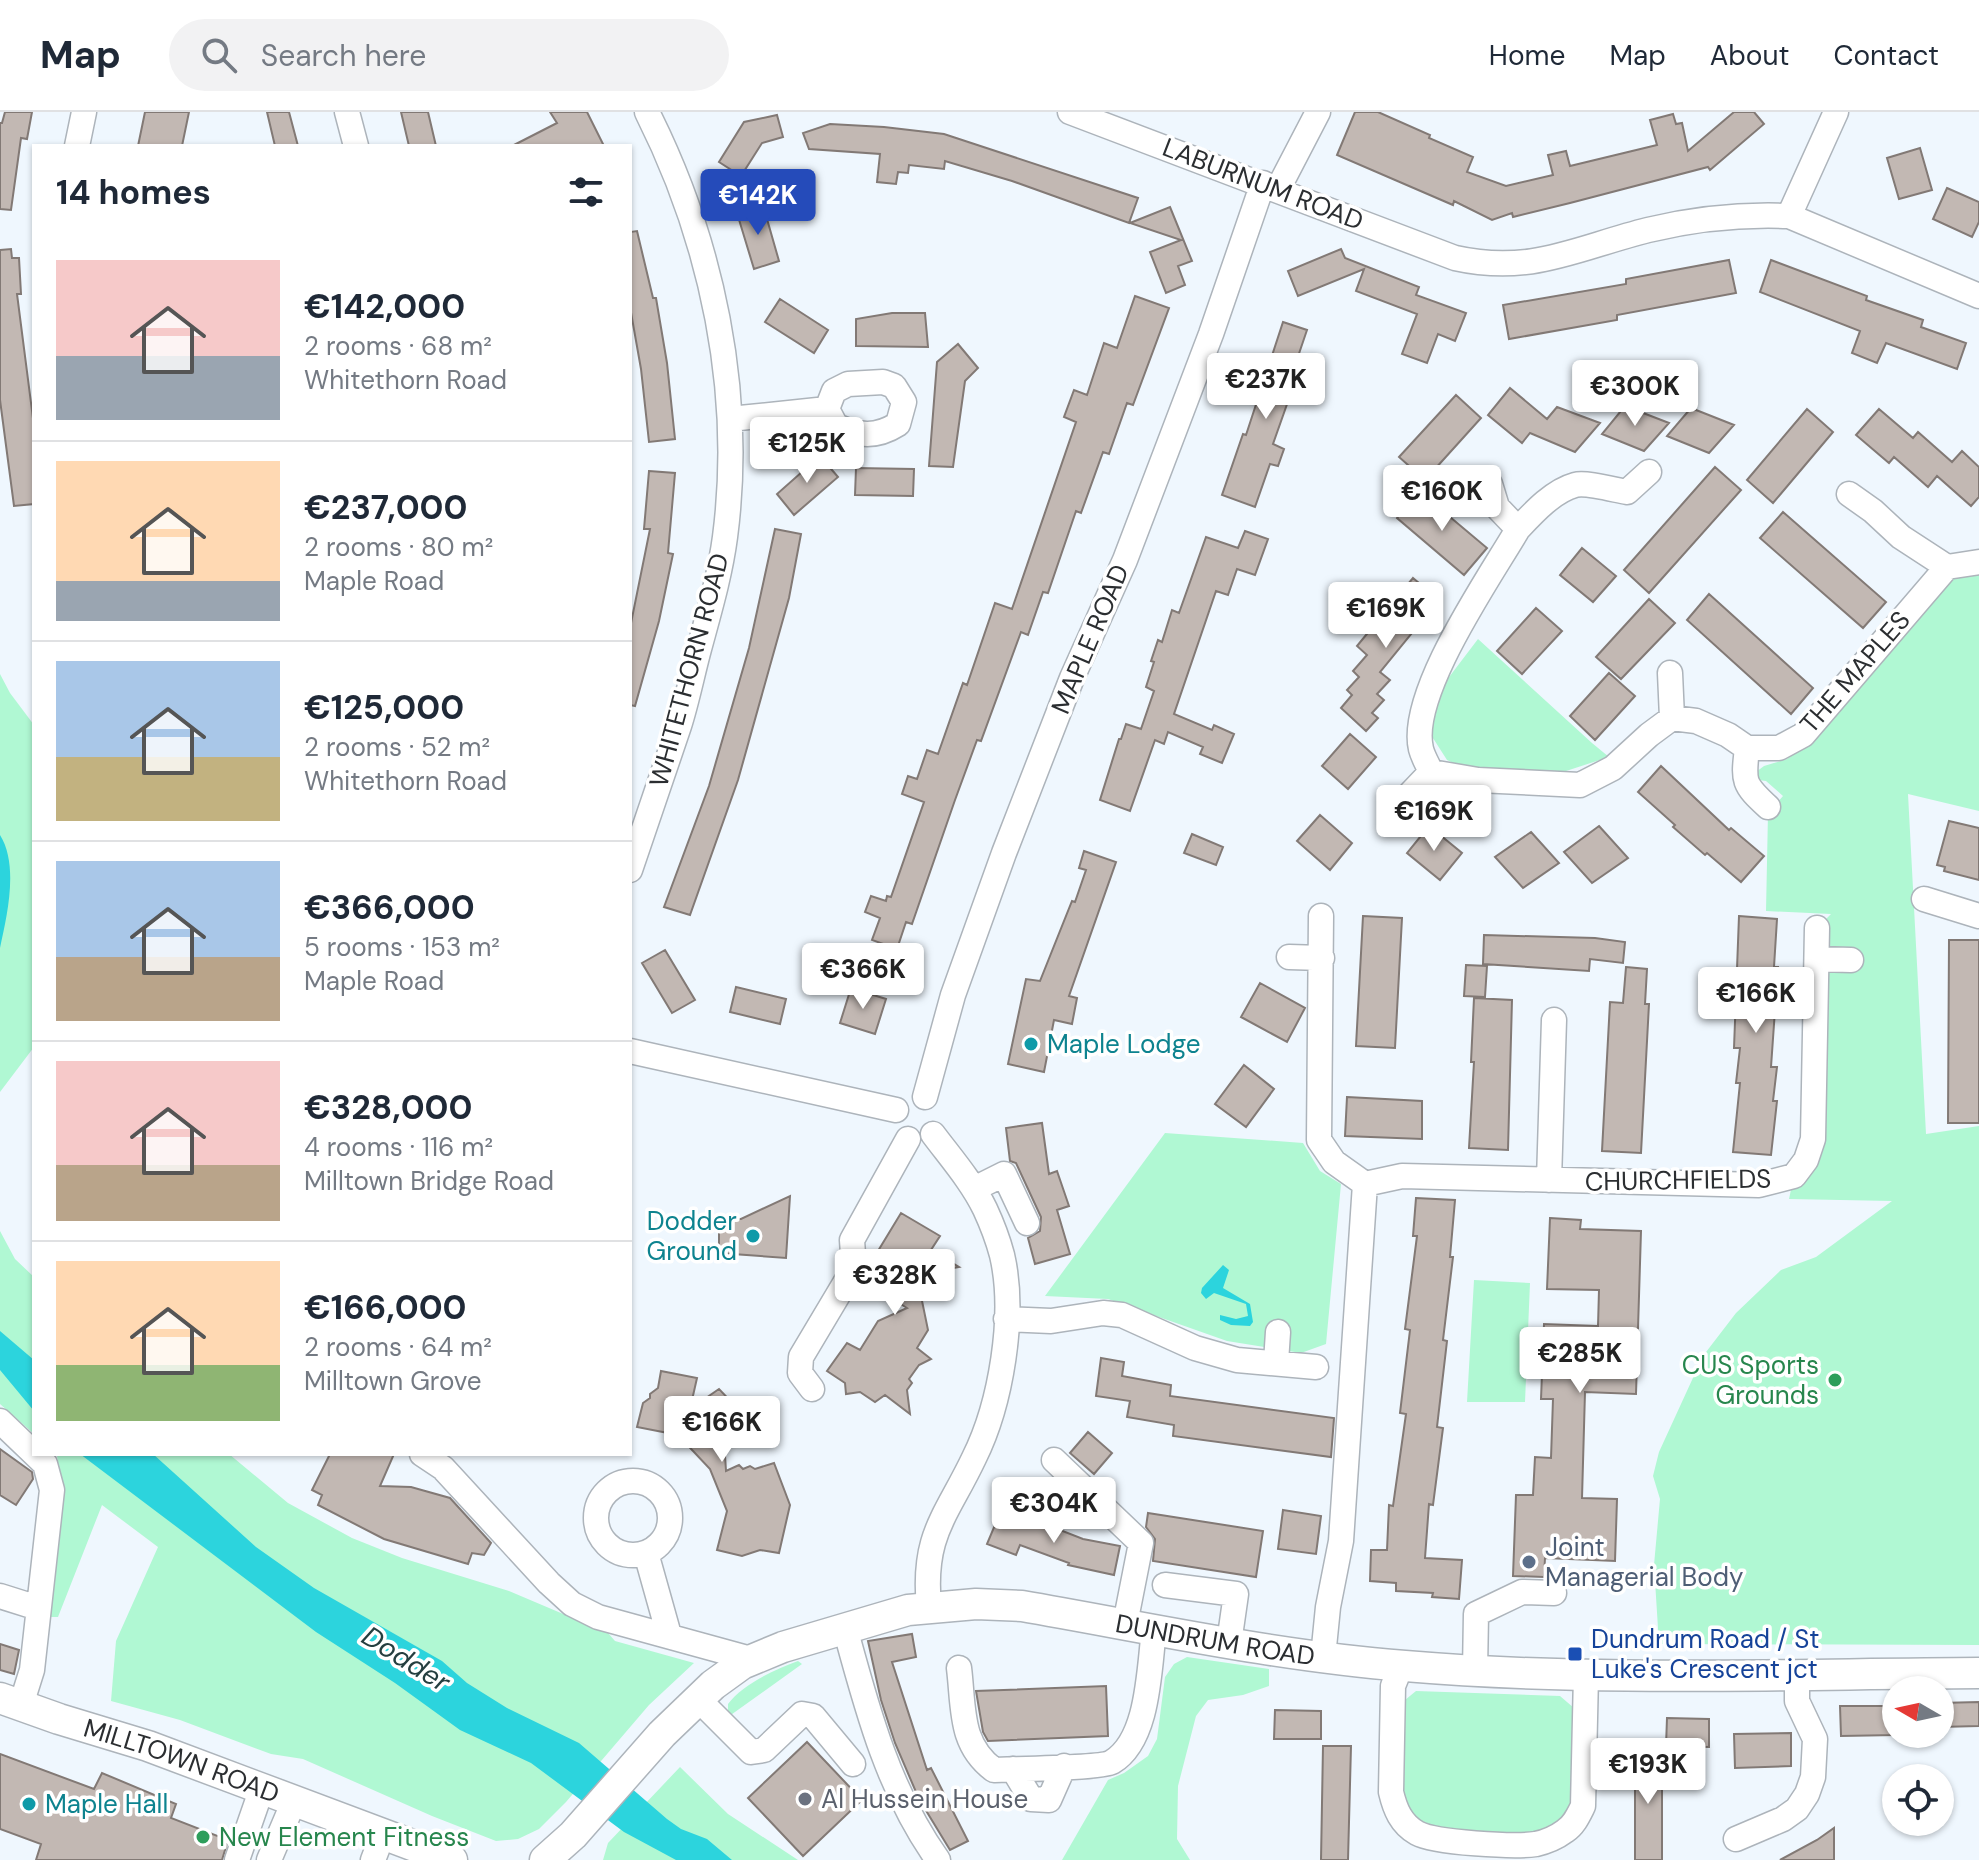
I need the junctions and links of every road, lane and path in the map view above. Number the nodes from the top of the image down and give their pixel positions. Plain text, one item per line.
1 (84, 112) edge
2 (347, 112) edge
3 (647, 112) edge
4 (1070, 112) edge
5 (1318, 112) edge
6 (1836, 112) edge
7 (77, 144) edge
8 (355, 144) edge
9 (1270, 186) junction
10 (1789, 216) junction
11 (1979, 296) edge
12 (827, 409) dead end
13 (730, 419) junction
14 (1649, 472) dead end
15 (1490, 484) dead end
16 (1849, 494) dead end
17 (1518, 529) junction
18 (1979, 562) edge
19 (1947, 567) junction
20 (1670, 673) dead end
21 (1672, 718) junction
22 (1747, 748) junction
23 (1431, 772) junction
24 (1768, 807) dead end
25 (1392, 813) dead end
26 (632, 864) edge
27 (1924, 899) dead end
28 (1321, 916) dead end
29 (1979, 916) edge
30 (1817, 928) dead end
31 (1289, 957) dead end
32 (1322, 958) junction
33 (1817, 959) junction
34 (1851, 960) dead end
35 (1554, 1020) dead end
36 (632, 1051) edge
37 (925, 1097) junction
38 (896, 1110) junction
39 (933, 1134) junction
40 (908, 1139) junction
41 (1549, 1180) junction
42 (1365, 1184) junction
43 (974, 1189) junction
44 (1027, 1223) dead end
45 (1006, 1319) junction
46 (1278, 1332) dead end
47 (1276, 1362) junction
48 (1316, 1367) dead end
49 (812, 1389) dead end
50 (0, 1421) edge
51 (32, 1452) edge
52 (37, 1456) edge
53 (425, 1456) edge
54 (1054, 1460) dead end
55 (646, 1553) dead end
56 (1165, 1585) dead end
57 (1554, 1593) dead end
58 (0, 1596) edge
59 (929, 1607) junction
60 (38, 1608) junction
61 (1140, 1627) junction
62 (845, 1628) junction
63 (669, 1635) junction
64 (1229, 1643) junction
65 (1323, 1657) junction
66 (751, 1659) junction
67 (1401, 1666) junction
68 (959, 1668) dead end
69 (1475, 1671) junction
70 (1979, 1673) edge
71 (1797, 1674) junction
72 (1586, 1675) junction
73 (698, 1699) junction
74 (10, 1701) edge
75 (853, 1764) dead end
76 (262, 1788) junction
77 (294, 1801) junction
78 (1736, 1839) dead end
79 (378, 1847) edge
80 (576, 1848) edge
81 (237, 1860) edge
82 (269, 1860) edge
83 (452, 1860) edge
84 (545, 1860) edge
85 (938, 1860) edge

1 - 7 street
2 - 8 street
3 - 13 street, WHITETHORN ROAD
4 - 9 street, LABURNUM ROAD
5 - 9 street, MAPLE ROAD
6 - 10 street
9 - 10 street, LABURNUM ROAD
9 - 37 street, MAPLE ROAD
10 - 11 street
12 - 13 street
13 - 26 street, WHITETHORN ROAD
14 - 17 street
15 - 17 street
16 - 19 street
17 - 23 street
18 - 19 street
19 - 22 street, THE MAPLES
20 - 21 street
21 - 22 street
21 - 23 street
22 - 24 street
23 - 25 street
27 - 29 street
28 - 32 street
30 - 33 street, CHURCHFIELDS
31 - 32 street
32 - 42 street
33 - 34 street
33 - 41 street, CHURCHFIELDS
35 - 41 street, CHURCHFIELDS
36 - 38 street
37 - 38 street
37 - 39 street
38 - 40 street
39 - 40 street
39 - 43 street
40 - 49 street
41 - 42 street, CHURCHFIELDS
42 - 65 street
43 - 44 street
43 - 45 street
45 - 47 street
45 - 59 street
46 - 47 street
47 - 48 street
50 - 51 street
52 - 60 street
53 - 63 street
54 - 61 street
55 - 63 street
56 - 64 street
57 - 69 street
58 - 60 street
59 - 61 main road, DUNDRUM ROAD
59 - 62 main road, DUNDRUM ROAD
60 - 74 street
61 - 64 main road, DUNDRUM ROAD
61 - 68 street
62 - 66 main road, DUNDRUM ROAD
62 - 85 street
63 - 66 street
64 - 65 main road, DUNDRUM ROAD
65 - 67 main road, DUNDRUM ROAD
66 - 73 main road, DUNDRUM ROAD
67 - 69 main road, DUNDRUM ROAD
67 - 72 street
69 - 72 main road, DUNDRUM ROAD
70 - 71 main road, DUNDRUM ROAD
71 - 72 main road, DUNDRUM ROAD
71 - 78 street
73 - 75 street
73 - 80 main road, DUNDRUM ROAD
74 - 76 main road, MILLTOWN ROAD
76 - 77 main road, MILLTOWN ROAD
76 - 81 street
77 - 79 main road, MILLTOWN ROAD
77 - 82 street
79 - 83 main road, MILLTOWN ROAD
80 - 84 main road, DUNDRUM ROAD

